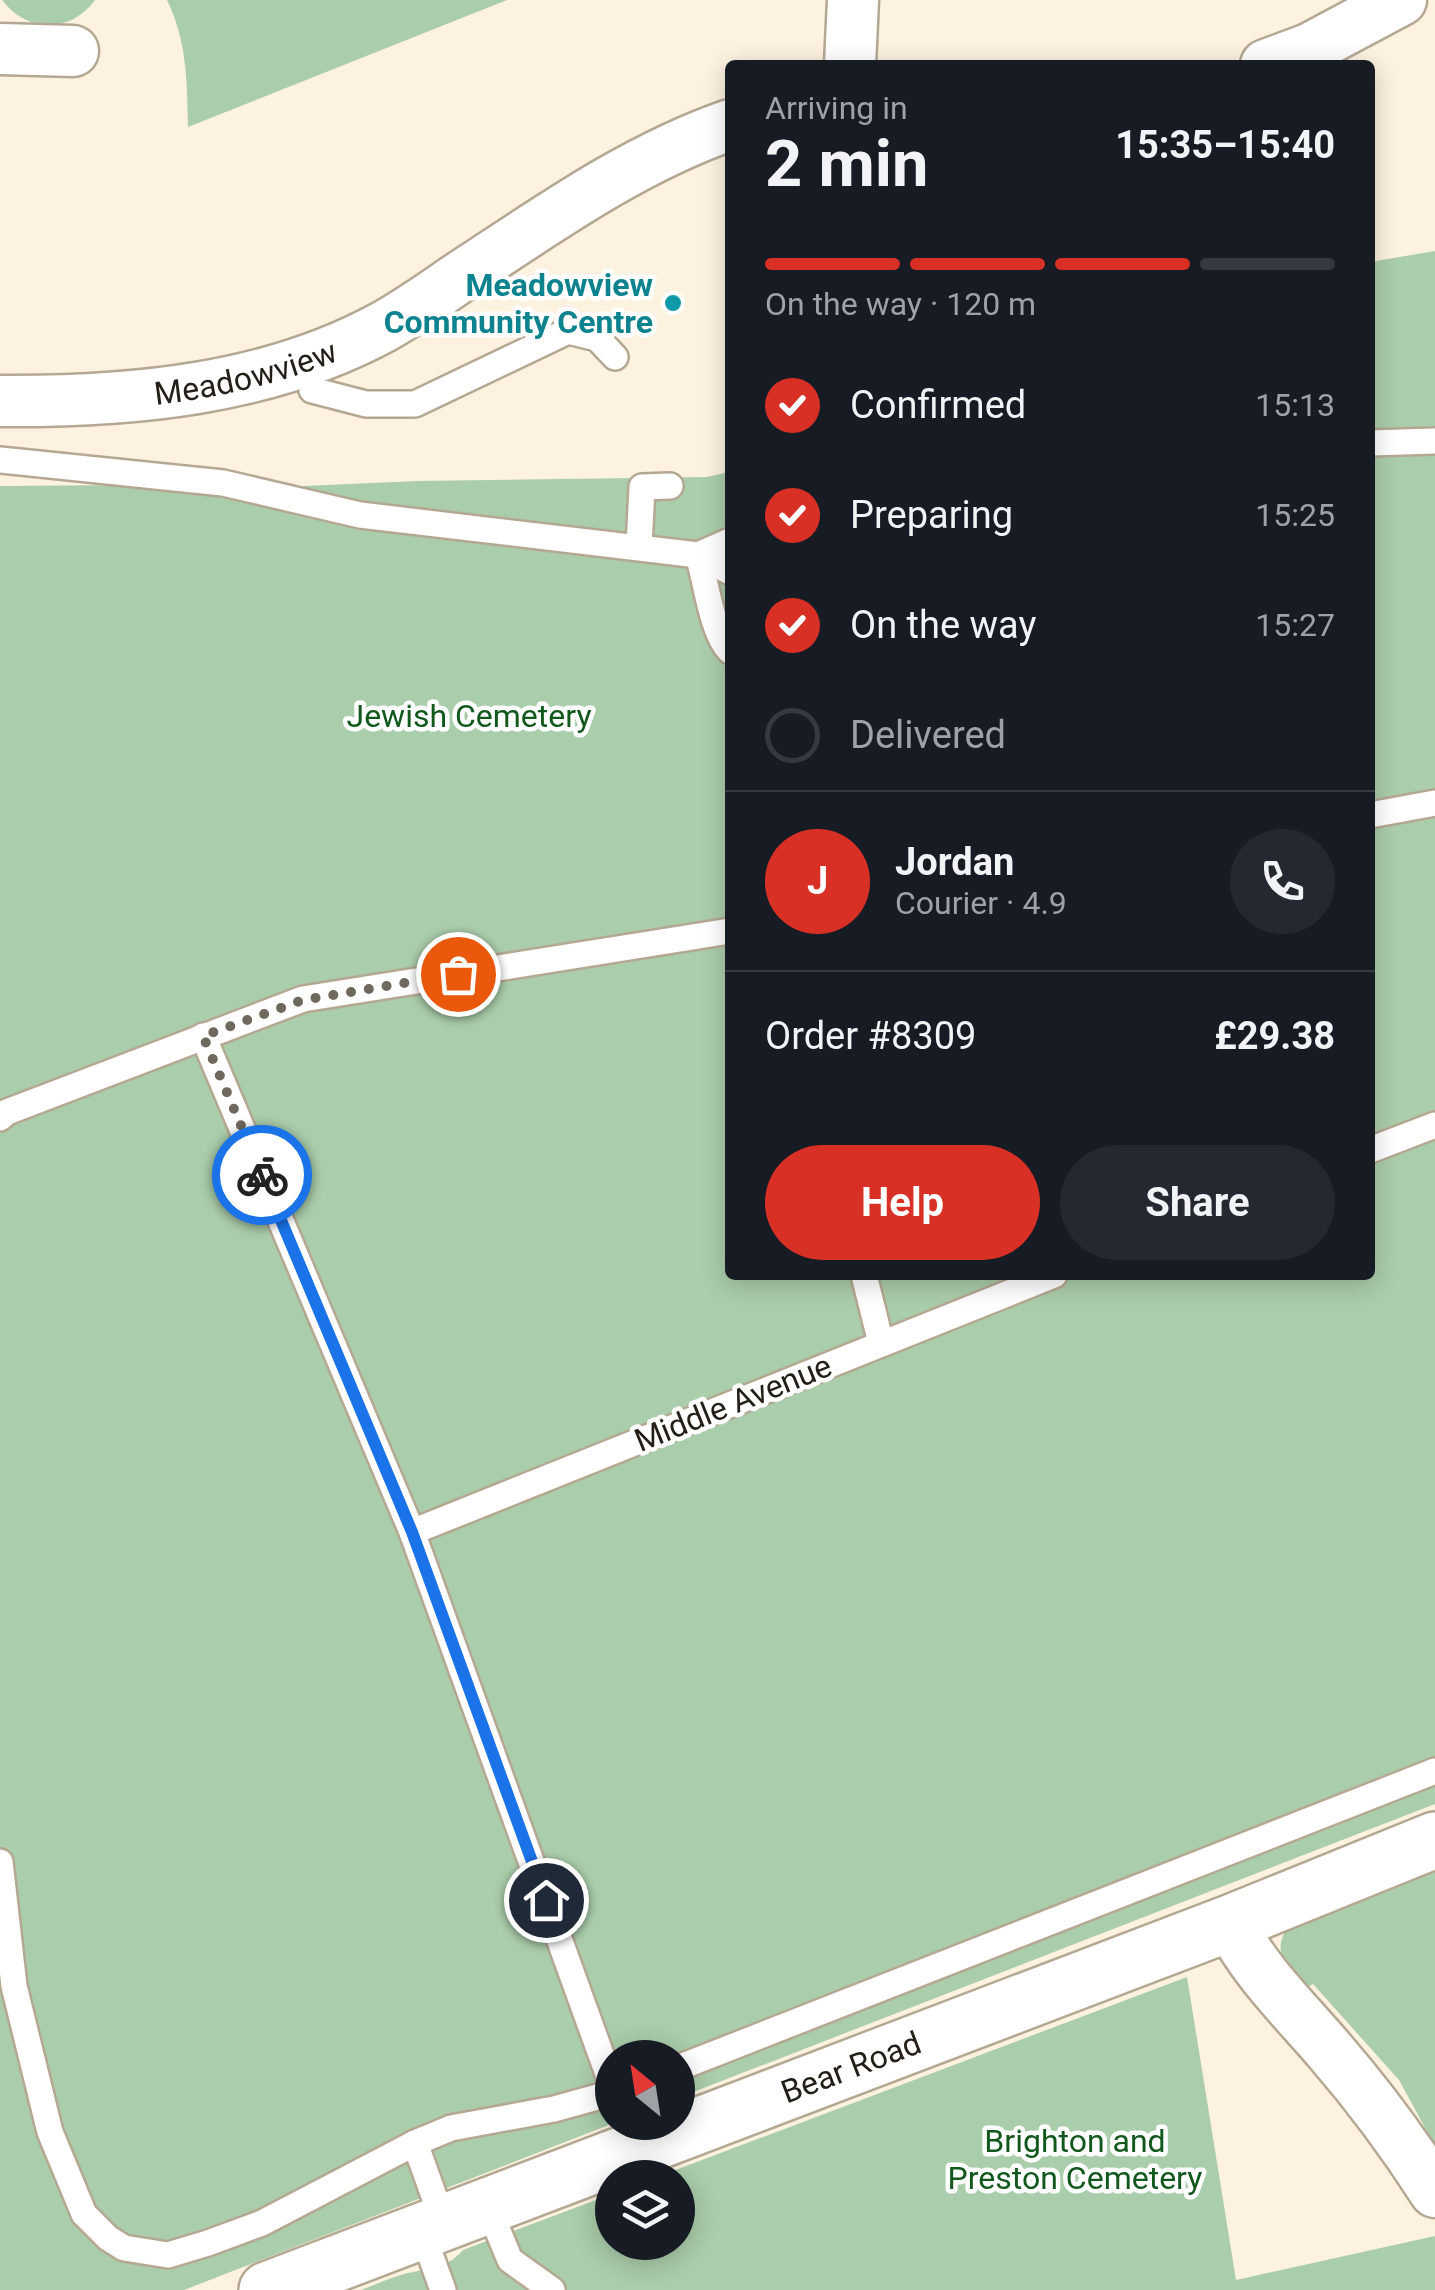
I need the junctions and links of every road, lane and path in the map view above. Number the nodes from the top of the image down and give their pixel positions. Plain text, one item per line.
1 (854, 0) edge
2 (1401, 0) edge
3 (0, 50) edge
4 (73, 51) dead end
5 (850, 60) edge
6 (1279, 60) edge
7 (725, 127) edge
8 (615, 358) dead end
9 (312, 390) dead end
10 (0, 401) edge
11 (1435, 442) edge
12 (1375, 443) edge
13 (0, 460) edge
14 (670, 486) dead end
15 (725, 543) edge
16 (639, 547) junction
17 (698, 556) junction
18 (725, 570) edge
19 (725, 647) edge
20 (1435, 803) edge
21 (1375, 814) edge
22 (725, 932) edge
23 (203, 1036) junction
24 (0, 1118) edge
25 (1435, 1124) edge
26 (1375, 1148) edge
27 (865, 1280) edge
28 (1041, 1280) edge
29 (881, 1343) junction
30 (412, 1532) junction
31 (1435, 1771) edge
32 (1435, 1840) edge
33 (0, 1862) edge
34 (1230, 1923) junction
35 (596, 2040) edge
36 (695, 2061) edge
37 (595, 2098) edge
38 (415, 2143) junction
39 (1435, 2192) edge
40 (451, 2221) junction
41 (267, 2290) edge
42 (444, 2290) edge
43 (552, 2290) edge

1 - 5 street
2 - 6 street
3 - 4 street
7 - 10 street, Meadowview
8 - 9 lane
11 - 12 lane
13 - 16 lane
14 - 16 lane
15 - 17 lane
16 - 17 lane
17 - 18 lane
17 - 19 lane
20 - 21 lane
22 - 23 lane
23 - 24 lane
23 - 30 lane
25 - 26 lane
27 - 29 lane
28 - 29 lane, Middle Avenue
29 - 30 lane, Middle Avenue
30 - 35 lane
31 - 36 lane
32 - 34 street, Bear Road
33 - 38 lane
34 - 39 street
34 - 40 street, Bear Road
37 - 38 lane
38 - 40 lane
40 - 41 street, Bear Road
40 - 42 lane
40 - 43 lane

